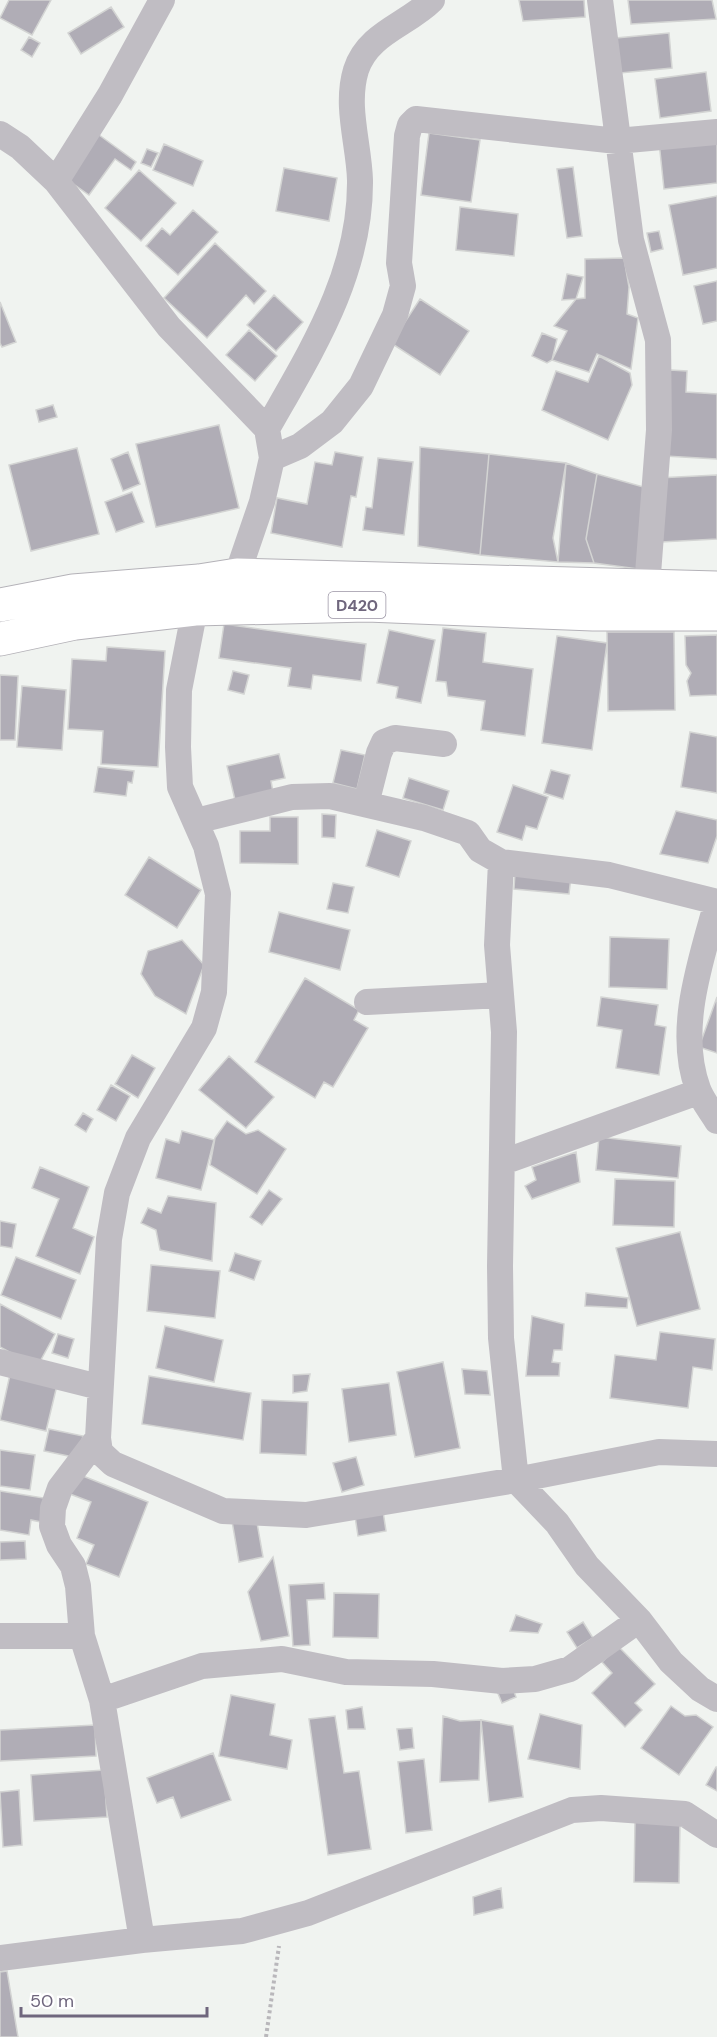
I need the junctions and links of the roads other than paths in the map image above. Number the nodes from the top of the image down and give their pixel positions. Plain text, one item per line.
1 (162, 0) edge
2 (432, 0) edge
3 (600, 0) edge
4 (717, 132) edge
5 (0, 134) edge
6 (617, 141) junction
7 (56, 182) junction
8 (267, 429) junction
9 (272, 458) junction
10 (237, 575) junction
11 (646, 587) junction
12 (717, 588) edge
13 (197, 595) junction
14 (0, 605) edge
15 (717, 614) edge
16 (0, 639) edge
17 (444, 744) dead end
18 (366, 804) junction
19 (196, 821) junction
20 (501, 862) junction
21 (717, 902) edge
22 (501, 995) junction
23 (367, 1002) dead end
24 (698, 1092) junction
25 (717, 1121) edge
26 (503, 1162) junction
27 (0, 1362) edge
28 (99, 1388) junction
29 (98, 1438) junction
30 (717, 1454) edge
31 (516, 1480) junction
32 (639, 1620) junction
33 (0, 1636) edge
34 (82, 1636) junction
35 (717, 1699) edge
36 (102, 1700) junction
37 (717, 1835) edge
38 (142, 1940) junction
39 (0, 1958) edge

1 - 7 street
2 - 8 street
3 - 6 street
4 - 6 street
5 - 7 street
6 - 9 street
6 - 11 street
7 - 8 street
8 - 9 street
9 - 10 street
10 - 11 highway, D420
10 - 13 highway, D420
11 - 12 highway, D420
13 - 14 highway, D420
13 - 15 highway, D420
13 - 16 highway, D420
13 - 19 street
17 - 18 street
18 - 19 street
18 - 20 street
19 - 28 street
20 - 21 street
20 - 22 street
21 - 24 street
22 - 23 street
22 - 26 street
24 - 25 street
24 - 26 street
26 - 31 street
27 - 28 street
28 - 29 street
29 - 31 street
29 - 34 street
30 - 31 street
31 - 32 street
32 - 35 street
32 - 36 street
33 - 34 street
34 - 36 street
36 - 38 street
37 - 38 street
38 - 39 street

